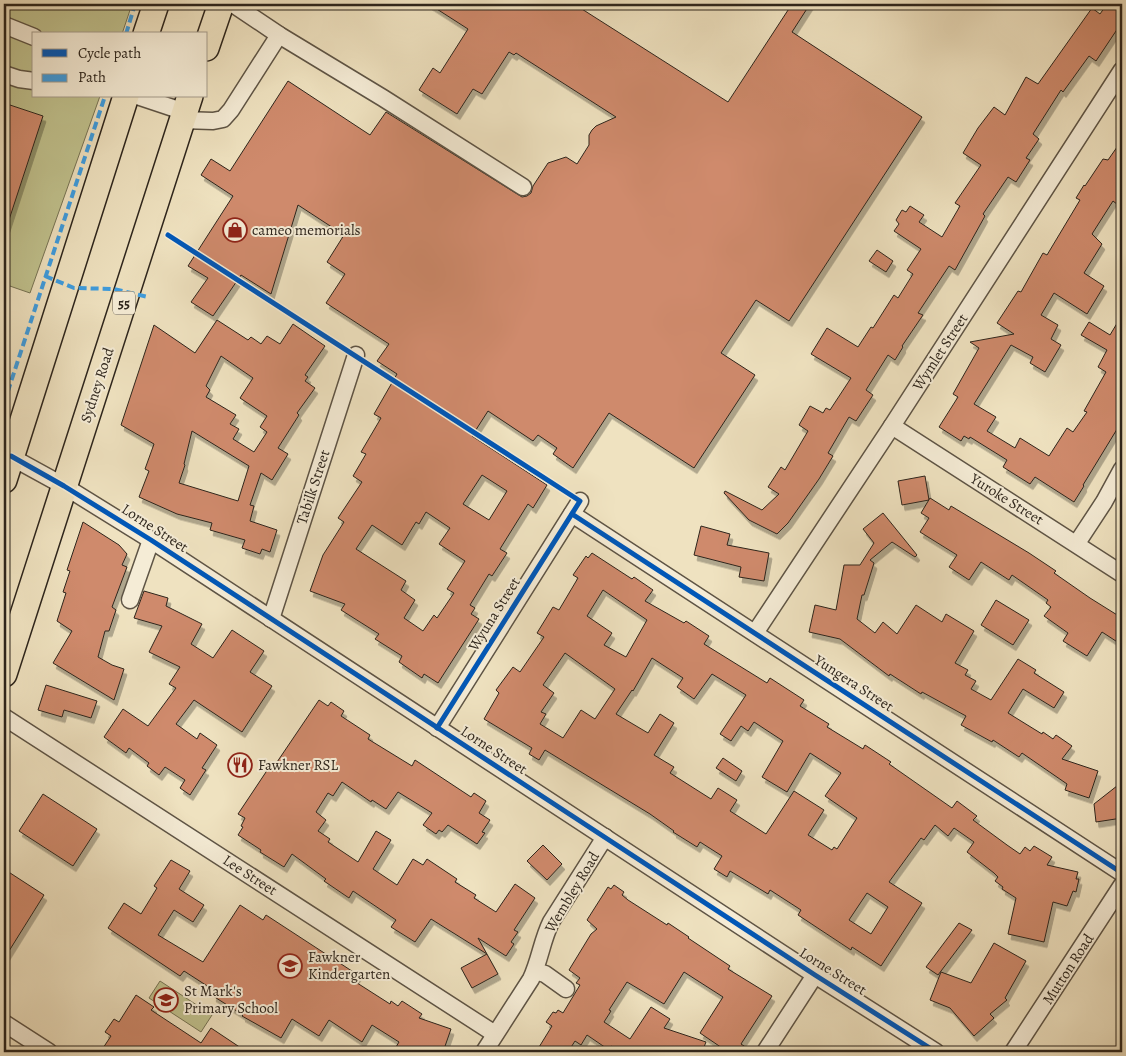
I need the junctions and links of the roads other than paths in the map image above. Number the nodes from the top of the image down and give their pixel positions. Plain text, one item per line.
1 (156, 4) edge
2 (221, 4) edge
3 (233, 4) edge
4 (4, 25) edge
5 (147, 32) edge
6 (279, 35) junction
7 (32, 36) edge
8 (208, 42) edge
9 (1122, 70) edge
10 (4, 74) edge
11 (32, 82) edge
12 (125, 98) edge
13 (145, 98) edge
14 (186, 109) edge
15 (523, 187) dead end
16 (356, 355) dead end
17 (892, 426) junction
18 (7, 454) edge
19 (1122, 469) edge
20 (4, 480) edge
21 (64, 486) junction
22 (576, 508) joint
23 (151, 540) junction
24 (1077, 543) junction
25 (1122, 574) edge
26 (130, 600) dead end
27 (271, 619) junction
28 (755, 633) junction
29 (4, 674) edge
30 (4, 718) edge
31 (437, 728) junction
32 (605, 837) junction
33 (1122, 872) edge
34 (1122, 885) edge
35 (535, 971) junction
36 (815, 975) junction
37 (566, 988) dead end
38 (5, 1026) edge
39 (495, 1034) junction
40 (49, 1052) edge
41 (484, 1052) edge
42 (765, 1052) edge
43 (936, 1052) edge
44 (1013, 1052) edge

1 - 5 highway
2 - 8 highway
3 - 6 street
4 - 7 street
6 - 14 street
6 - 15 street
9 - 17 street, Wymlet Street
10 - 11 street
12 - 18 highway
13 - 14 street
14 - 21 highway, Sydney Road / 55
16 - 27 street, Tabilk Street
17 - 24 street, Yuroke Street
17 - 28 street, Wymlet Street
18 - 20 highway
18 - 21 street, Lorne Street
19 - 24 street
21 - 23 street, Lorne Street
21 - 29 highway, Sydney Road / 55
22 - 28 street, Yungera Street
22 - 31 street, Wyuna Street
23 - 26 street
23 - 27 street, Lorne Street
24 - 25 street, Yuroke Street
27 - 31 street, Lorne Street
28 - 33 street, Yungera Street
30 - 39 street, Lee Street
31 - 32 street, Lorne Street
32 - 35 street, Wembley Road
32 - 36 street, Lorne Street
34 - 44 street, Mutton Road
35 - 37 street
35 - 39 street, Wembley Road
36 - 42 street
36 - 43 street, Lorne Street
38 - 40 street
39 - 41 street, Wembley Road

